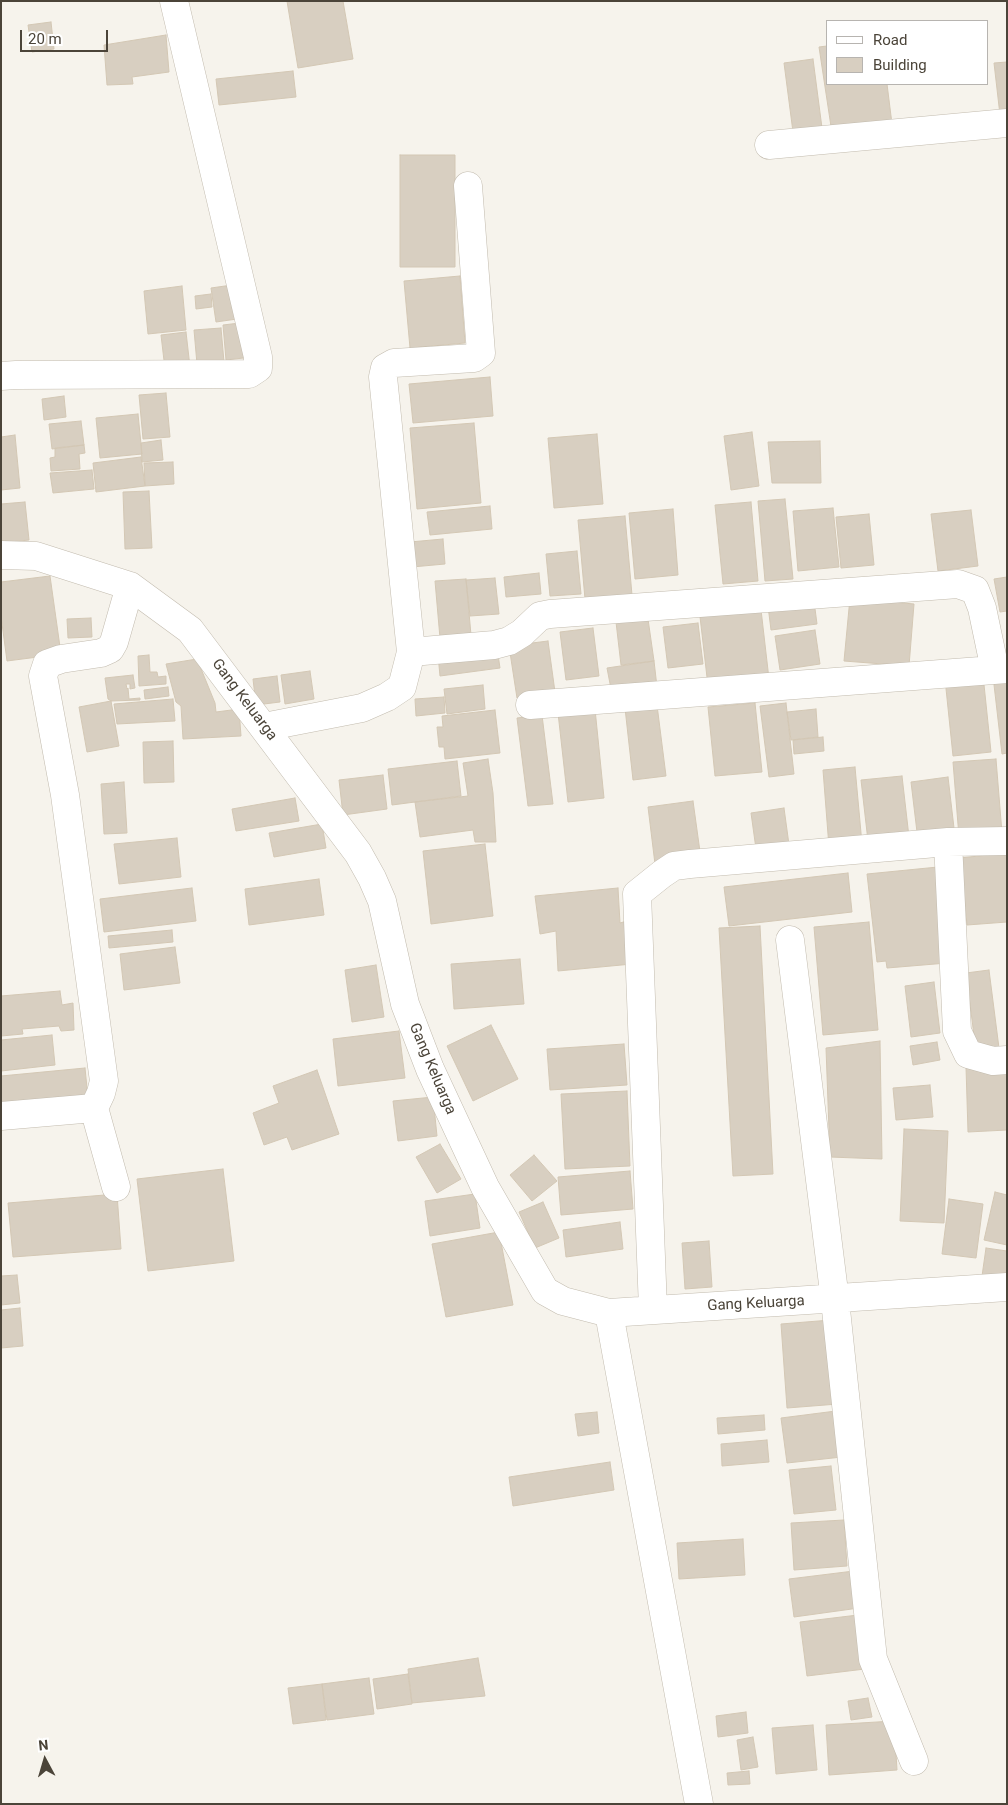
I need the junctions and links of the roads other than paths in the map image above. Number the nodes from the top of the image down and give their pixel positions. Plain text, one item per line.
1 (174, 1) edge
2 (1007, 123) edge
3 (769, 145) dead end
4 (468, 186) dead end
5 (1, 376) edge
6 (1, 555) edge
7 (139, 593) junction
8 (411, 652) junction
9 (1001, 670) edge
10 (530, 705) dead end
11 (264, 727) junction
12 (1007, 841) edge
13 (948, 842) junction
14 (790, 940) dead end
15 (1007, 1060) edge
16 (94, 1108) junction
17 (1, 1116) edge
18 (116, 1187) dead end
19 (1007, 1287) edge
20 (835, 1300) junction
21 (653, 1309) junction
22 (610, 1313) junction
23 (914, 1761) dead end
24 (699, 1804) edge

1 - 5 street
2 - 3 street
4 - 8 street
6 - 7 street, Gang Keluarga
7 - 11 street, Gang Keluarga
7 - 16 street
8 - 9 street
8 - 11 street
9 - 10 street
11 - 22 street, Gang Keluarga
12 - 13 street
13 - 15 street
13 - 21 street
14 - 20 street
16 - 17 street
16 - 18 street
19 - 20 street, Gang Keluarga
20 - 21 street, Gang Keluarga
20 - 23 street
21 - 22 street, Gang Keluarga
22 - 24 street

